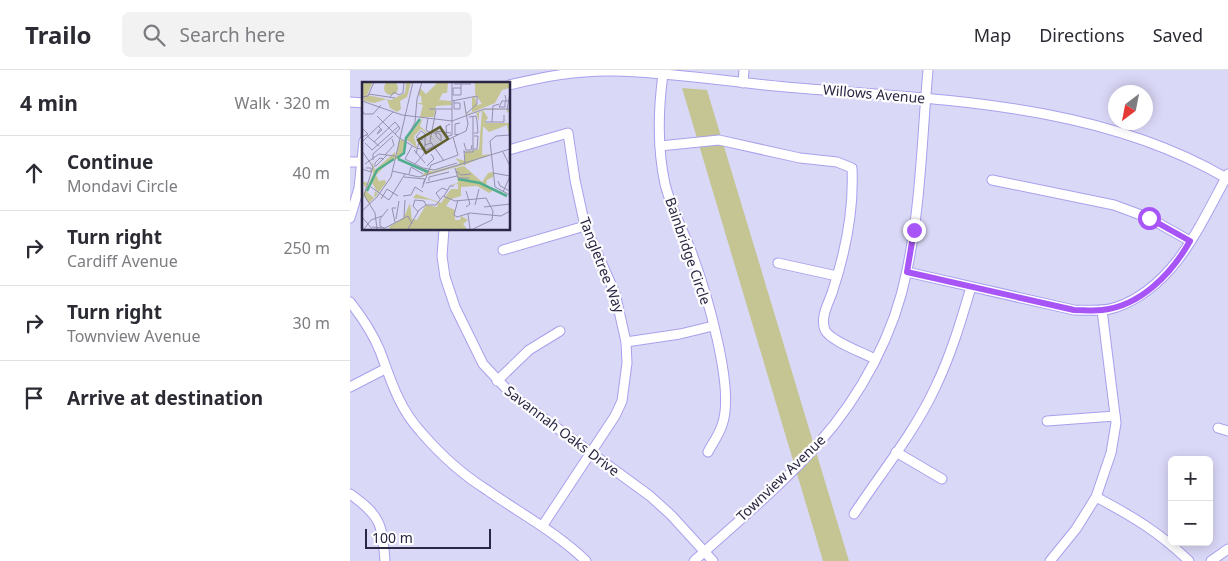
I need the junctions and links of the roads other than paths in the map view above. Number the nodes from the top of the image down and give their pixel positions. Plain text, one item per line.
1 (744, 70) edge
2 (928, 70) edge
3 (541, 74) edge
4 (663, 74) junction
5 (743, 83) junction
6 (510, 84) edge
7 (926, 98) junction
8 (660, 146) junction
9 (510, 150) edge
10 (350, 162) edge
11 (362, 162) joint
12 (1227, 177) edge
13 (992, 180) dead end
14 (350, 218) edge
15 (585, 226) junction
16 (444, 230) edge
17 (1190, 241) junction
18 (503, 250) dead end
19 (778, 263) dead end
20 (907, 272) junction
21 (837, 276) junction
22 (970, 286) junction
23 (350, 302) edge
24 (1102, 310) junction
25 (713, 326) junction
26 (560, 331) dead end
27 (626, 342) junction
28 (875, 359) junction
29 (385, 369) junction
30 (497, 381) junction
31 (350, 387) edge
32 (1115, 416) junction
33 (1047, 421) dead end
34 (1218, 428) dead end
35 (1228, 431) edge
36 (708, 452) dead end
37 (896, 452) junction
38 (591, 454) junction
39 (942, 479) dead end
40 (350, 494) edge
41 (1096, 497) junction
42 (854, 514) dead end
43 (543, 525) junction
44 (1228, 549) edge
45 (704, 552) junction
46 (385, 561) edge
47 (586, 561) edge
48 (694, 561) edge
49 (713, 561) edge
50 (1050, 561) edge
51 (1189, 561) edge
52 (1212, 561) edge

1 - 5 street
2 - 7 street, Townview Avenue
3 - 4 street, Willows Avenue
3 - 6 street, Willows Avenue
4 - 5 street, Willows Avenue
4 - 8 street, Bainbridge Circle
5 - 7 street, Willows Avenue
7 - 12 street, Willows Avenue
7 - 20 street, Townview Avenue
8 - 21 street
8 - 25 street, Bainbridge Circle
9 - 15 street, Tangletree Way
10 - 11 street
11 - 14 street
12 - 17 street
13 - 17 street
15 - 18 street
15 - 27 street, Tangletree Way
16 - 30 street, Savannah Oaks Drive
17 - 24 street
19 - 21 street
20 - 22 street
20 - 28 street, Townview Avenue
21 - 28 street
22 - 24 street
22 - 37 street
23 - 29 street
24 - 32 street
25 - 27 street
25 - 36 street, Bainbridge Circle
26 - 30 street
27 - 38 street, Tangletree Way
28 - 45 street, Townview Avenue
29 - 31 street
29 - 43 street
30 - 38 street, Savannah Oaks Drive
32 - 33 street
32 - 41 street
34 - 35 street
37 - 39 street
37 - 42 street
38 - 43 street, Tangletree Way
38 - 45 street, Savannah Oaks Drive
40 - 46 street
41 - 50 street
41 - 51 street
43 - 47 street
44 - 52 street
45 - 48 street, Townview Avenue
45 - 49 street, Savannah Oaks Drive

